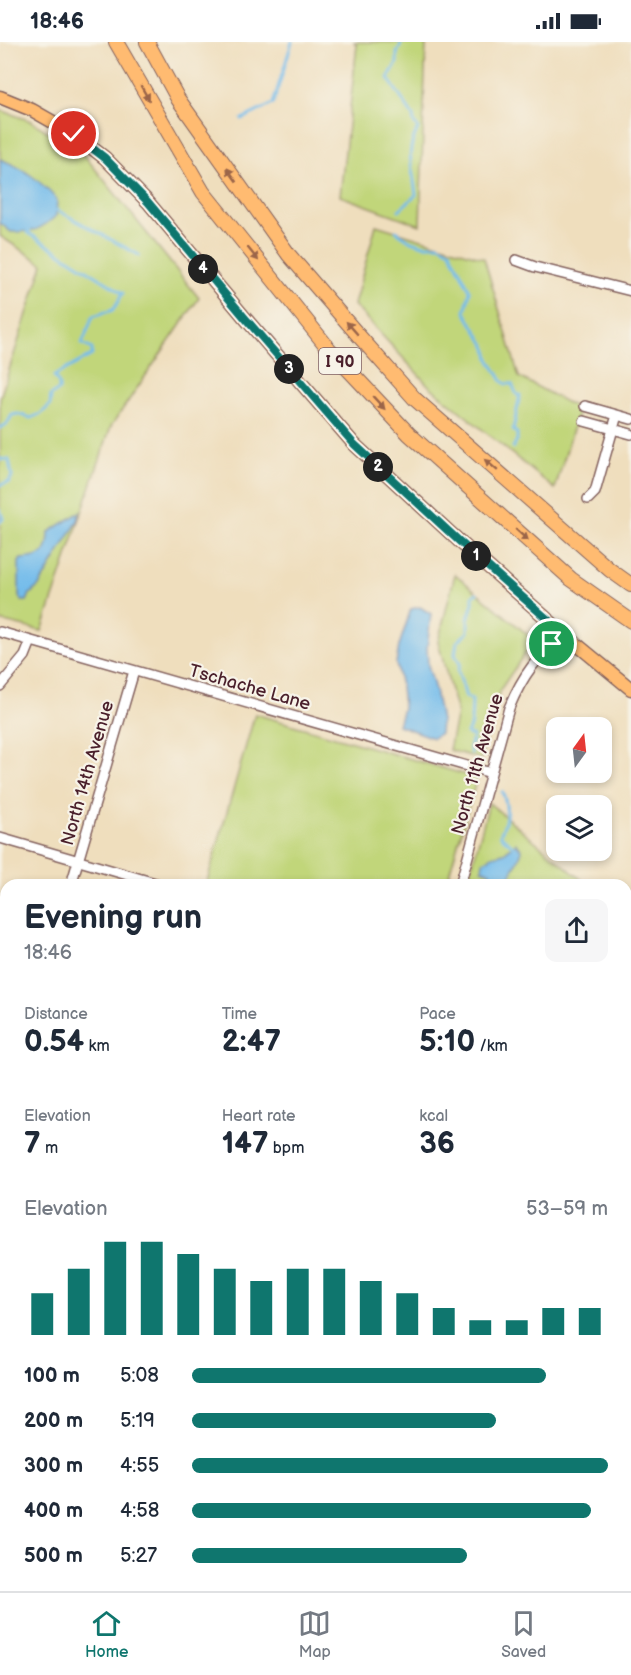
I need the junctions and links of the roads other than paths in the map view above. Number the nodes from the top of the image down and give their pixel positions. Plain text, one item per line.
1 (116, 42) edge
2 (147, 42) edge
3 (0, 97) edge
4 (516, 260) dead end
5 (631, 291) edge
6 (585, 406) dead end
7 (617, 415) junction
8 (631, 419) edge
9 (584, 421) dead end
10 (613, 429) junction
11 (631, 434) edge
12 (588, 499) dead end
13 (550, 516) junction
14 (631, 574) edge
15 (571, 579) junction
16 (631, 585) edge
17 (631, 621) edge
18 (631, 629) edge
19 (0, 632) edge
20 (563, 633) junction
21 (31, 641) junction
22 (134, 671) junction
23 (0, 686) edge
24 (631, 689) edge
25 (491, 773) junction
26 (0, 838) edge
27 (78, 861) junction
28 (73, 879) edge
29 (141, 879) edge
30 (462, 879) edge

1 -> 15 highway, I 90
13 -> 2 highway, I 90
3 - 20 main road
4 - 5 street
6 - 7 street
7 - 8 street
7 - 10 street
9 - 10 street
10 - 11 street
10 - 12 street
13 - 14 highway
13 - 16 highway, I 90
15 - 17 highway, I 90
15 - 18 highway
19 - 21 street, Tschache Lane
20 - 24 main road
20 - 25 street, North 11th Avenue
21 - 22 street, Tschache Lane
21 - 23 street
22 - 25 street, Tschache Lane
22 - 27 street, North 14th Avenue
25 - 30 street, North 11th Avenue
26 - 27 street
27 - 28 street, North 14th Avenue
27 - 29 street

